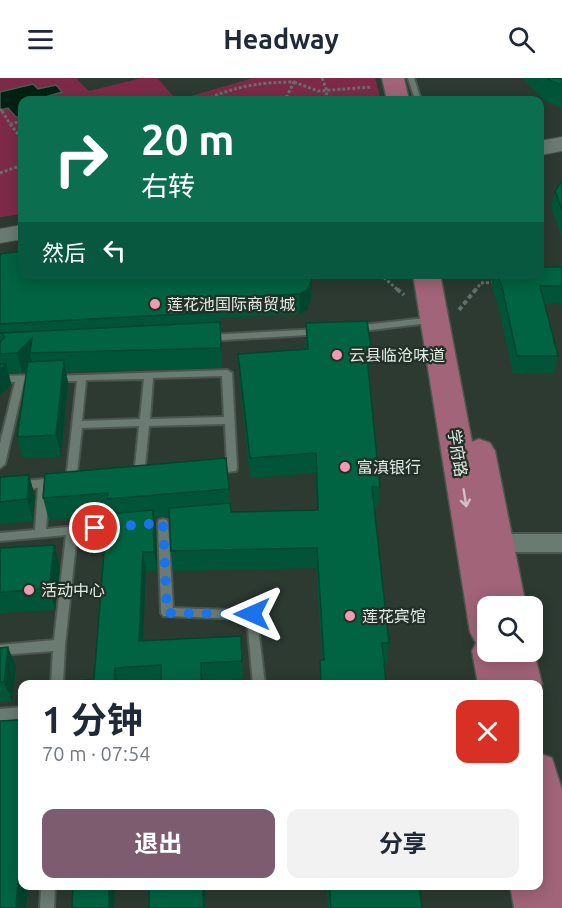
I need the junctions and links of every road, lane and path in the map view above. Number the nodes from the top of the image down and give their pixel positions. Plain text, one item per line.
1 (322, 78) edge
2 (294, 82) junction
3 (399, 86) edge
4 (327, 91) junction
5 (214, 96) edge
6 (287, 96) edge
7 (326, 96) edge
8 (413, 96) edge
9 (1, 110) edge
10 (18, 122) edge
11 (10, 124) junction
12 (18, 134) edge
13 (562, 144) edge
14 (544, 147) edge
15 (18, 166) edge
16 (0, 173) edge
17 (18, 233) edge
18 (0, 236) edge
19 (428, 279) edge
20 (446, 279) edge
21 (480, 279) edge
22 (504, 282) edge
23 (481, 283) junction
24 (445, 318) junction
25 (346, 330) edge
26 (335, 331) edge
27 (201, 338) edge
28 (149, 375) junction
29 (82, 377) junction
30 (0, 379) edge
31 (20, 379) junction
32 (229, 420) junction
33 (144, 423) junction
34 (4, 424) edge
35 (77, 426) junction
36 (0, 464) edge
37 (197, 471) edge
38 (150, 475) edge
39 (139, 476) junction
40 (128, 477) edge
41 (82, 480) edge
42 (71, 481) junction
43 (44, 483) junction
44 (0, 487) edge
45 (163, 523) dead end
46 (129, 526) edge
47 (72, 530) junction
48 (40, 533) junction
49 (0, 537) edge
50 (497, 543) junction
51 (562, 543) edge
52 (483, 596) edge
53 (506, 596) edge
54 (59, 645) junction
55 (0, 650) edge
56 (493, 662) edge
57 (519, 662) edge
58 (57, 680) edge
59 (259, 680) edge
60 (496, 680) edge
61 (522, 680) edge
62 (18, 713) edge
63 (0, 715) edge
64 (543, 799) edge
65 (48, 890) edge
66 (533, 890) edge
67 (562, 901) edge
68 (47, 908) edge
69 (536, 908) edge

1 - 4 path
2 - 4 path
2 - 5 path
2 - 6 path
3 - 4 path
3 - 8 lane
4 - 7 path
9 - 11 path
10 - 11 path
11 - 12 path
13 - 14 street
15 - 16 path
17 - 18 street
19 - 24 main road, 学府路
20 - 24 main road, 学府路
21 - 23 path
22 - 23 path
23 - 24 path
24 - 25 lane
24 - 50 main road, 学府路
24 -> 52 main road, 学府路
26 - 27 lane
28 - 29 lane
28 - 32 lane
28 - 33 lane
29 - 31 lane
29 - 35 lane
30 - 31 lane
31 - 34 lane
32 - 33 lane
32 - 37 lane
33 - 35 lane
33 - 39 lane
34 - 36 lane
35 - 42 lane
38 - 39 lane
39 - 40 lane
41 - 42 lane
42 - 43 lane
43 - 44 lane
43 - 48 lane
45 - 59 lane
46 - 47 lane
47 - 48 lane
47 - 54 lane
48 - 49 lane
50 - 51 street
50 - 53 main road, 学府路
54 - 55 lane
54 - 58 lane
56 - 60 main road
57 - 61 main road
62 - 63 lane
64 - 67 main road
65 - 68 lane
66 - 69 main road

